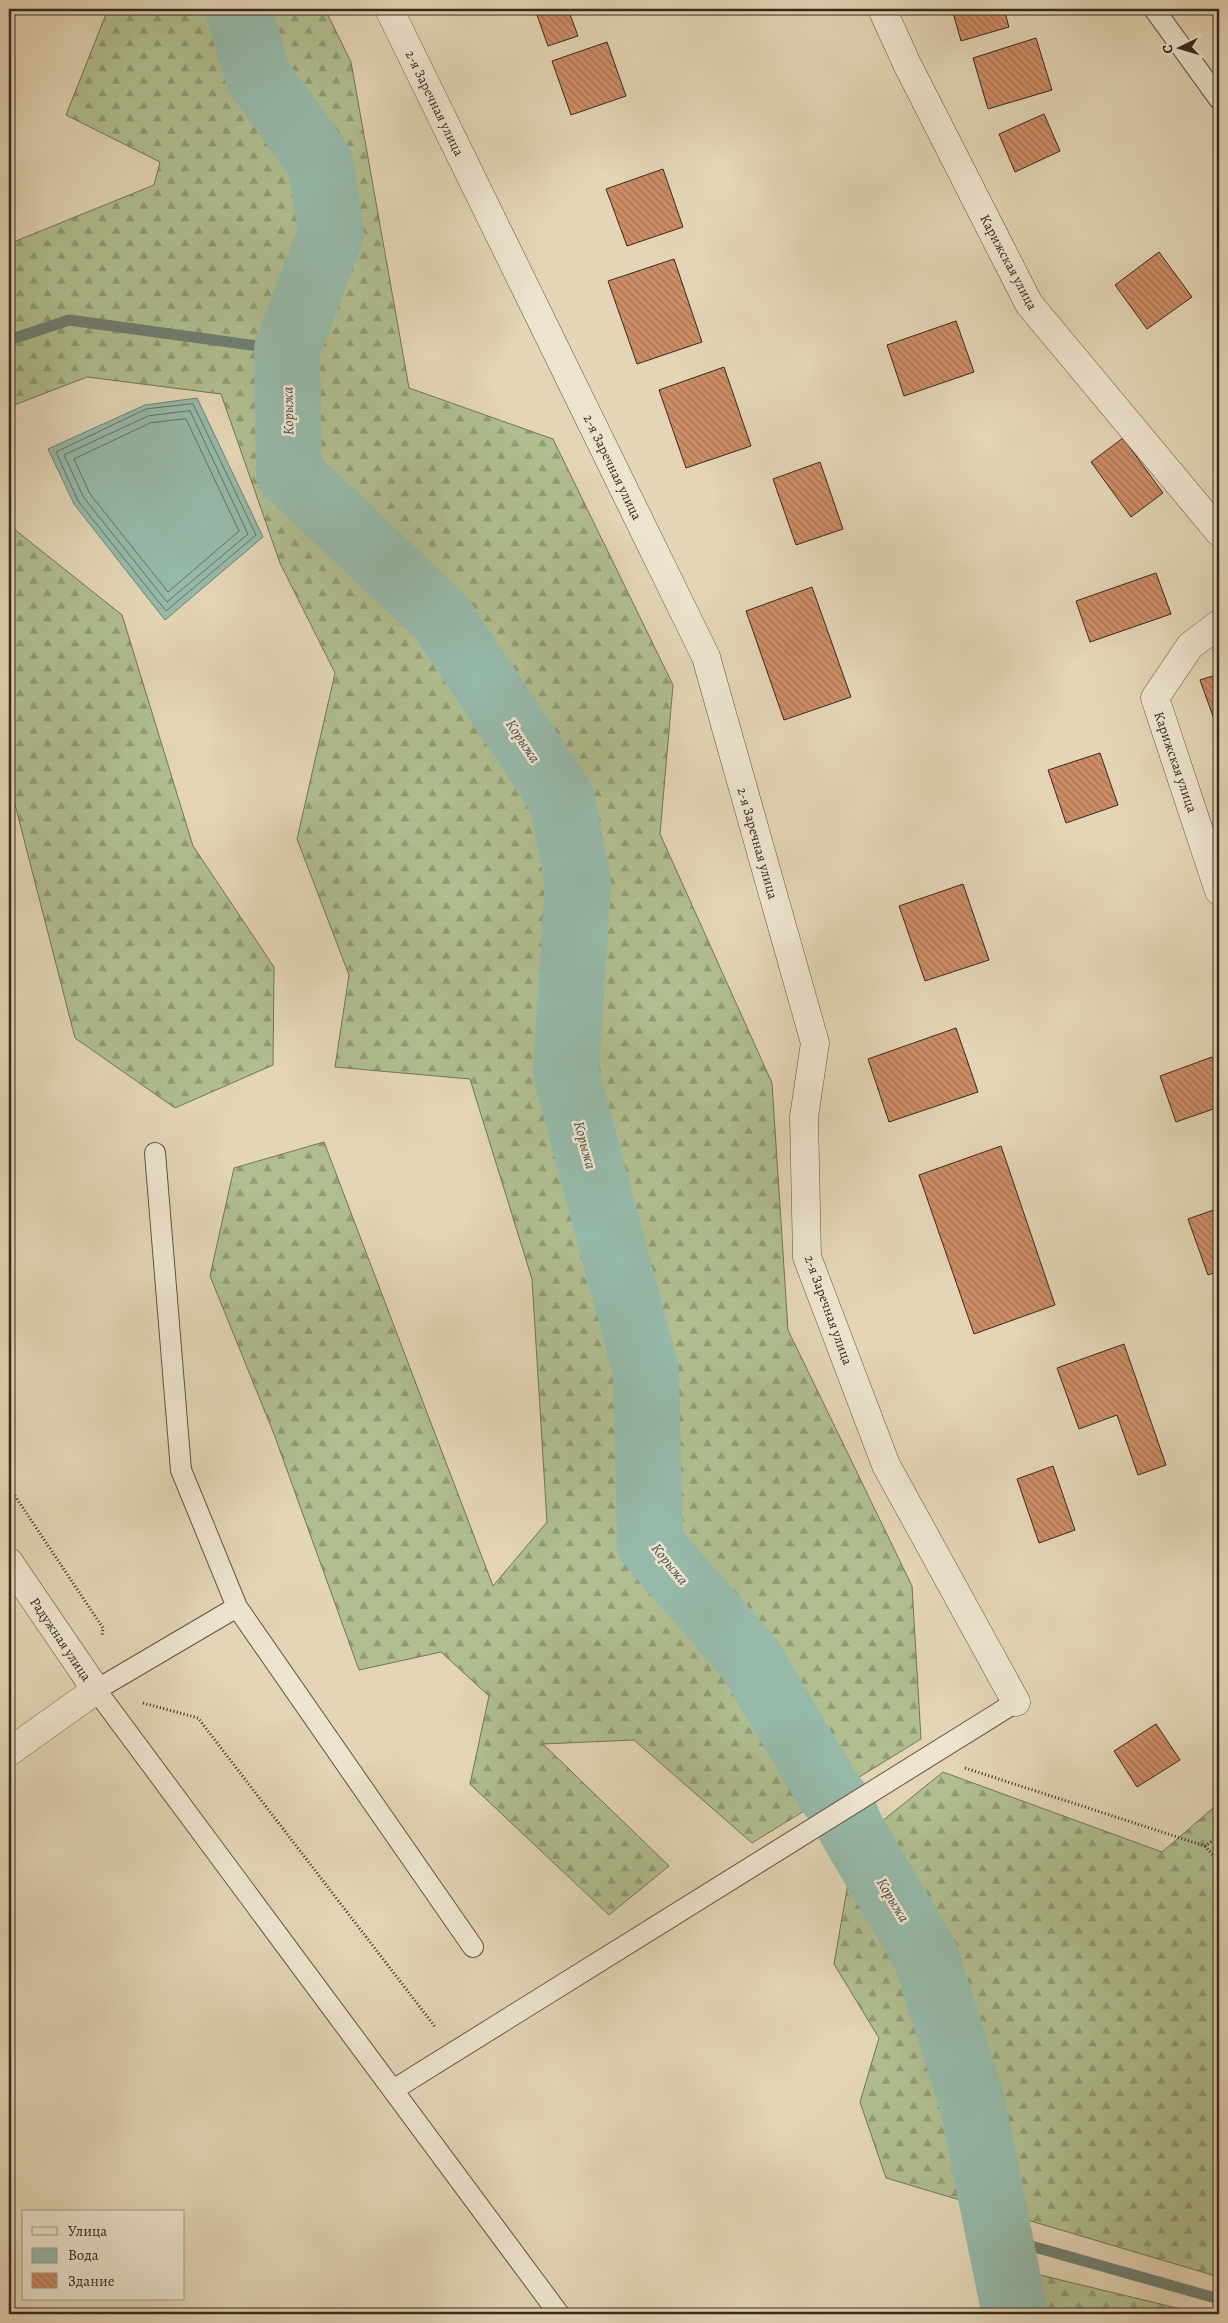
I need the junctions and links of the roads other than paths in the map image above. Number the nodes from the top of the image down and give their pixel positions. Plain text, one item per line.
1 (389, 9) edge
2 (882, 9) edge
3 (1154, 9) edge
4 (1219, 99) edge
5 (1219, 532) edge
6 (1219, 624) edge
7 (1219, 891) edge
8 (155, 1153) dead end
9 (9, 1562) edge
10 (237, 1607) junction
11 (96, 1690) junction
12 (1016, 1702) joint
13 (9, 1752) edge
14 (473, 1948) dead end
15 (392, 2090) junction
16 (559, 2314) edge

1 - 12 street, 2-я Заречная улица
2 - 5 street, Карижская улица
3 - 4 lane
6 - 7 street, Карижская улица
8 - 10 lane
9 - 11 street, Радужная улица
10 - 11 lane
10 - 14 lane
11 - 13 street
11 - 15 lane
12 - 15 lane
15 - 16 lane

